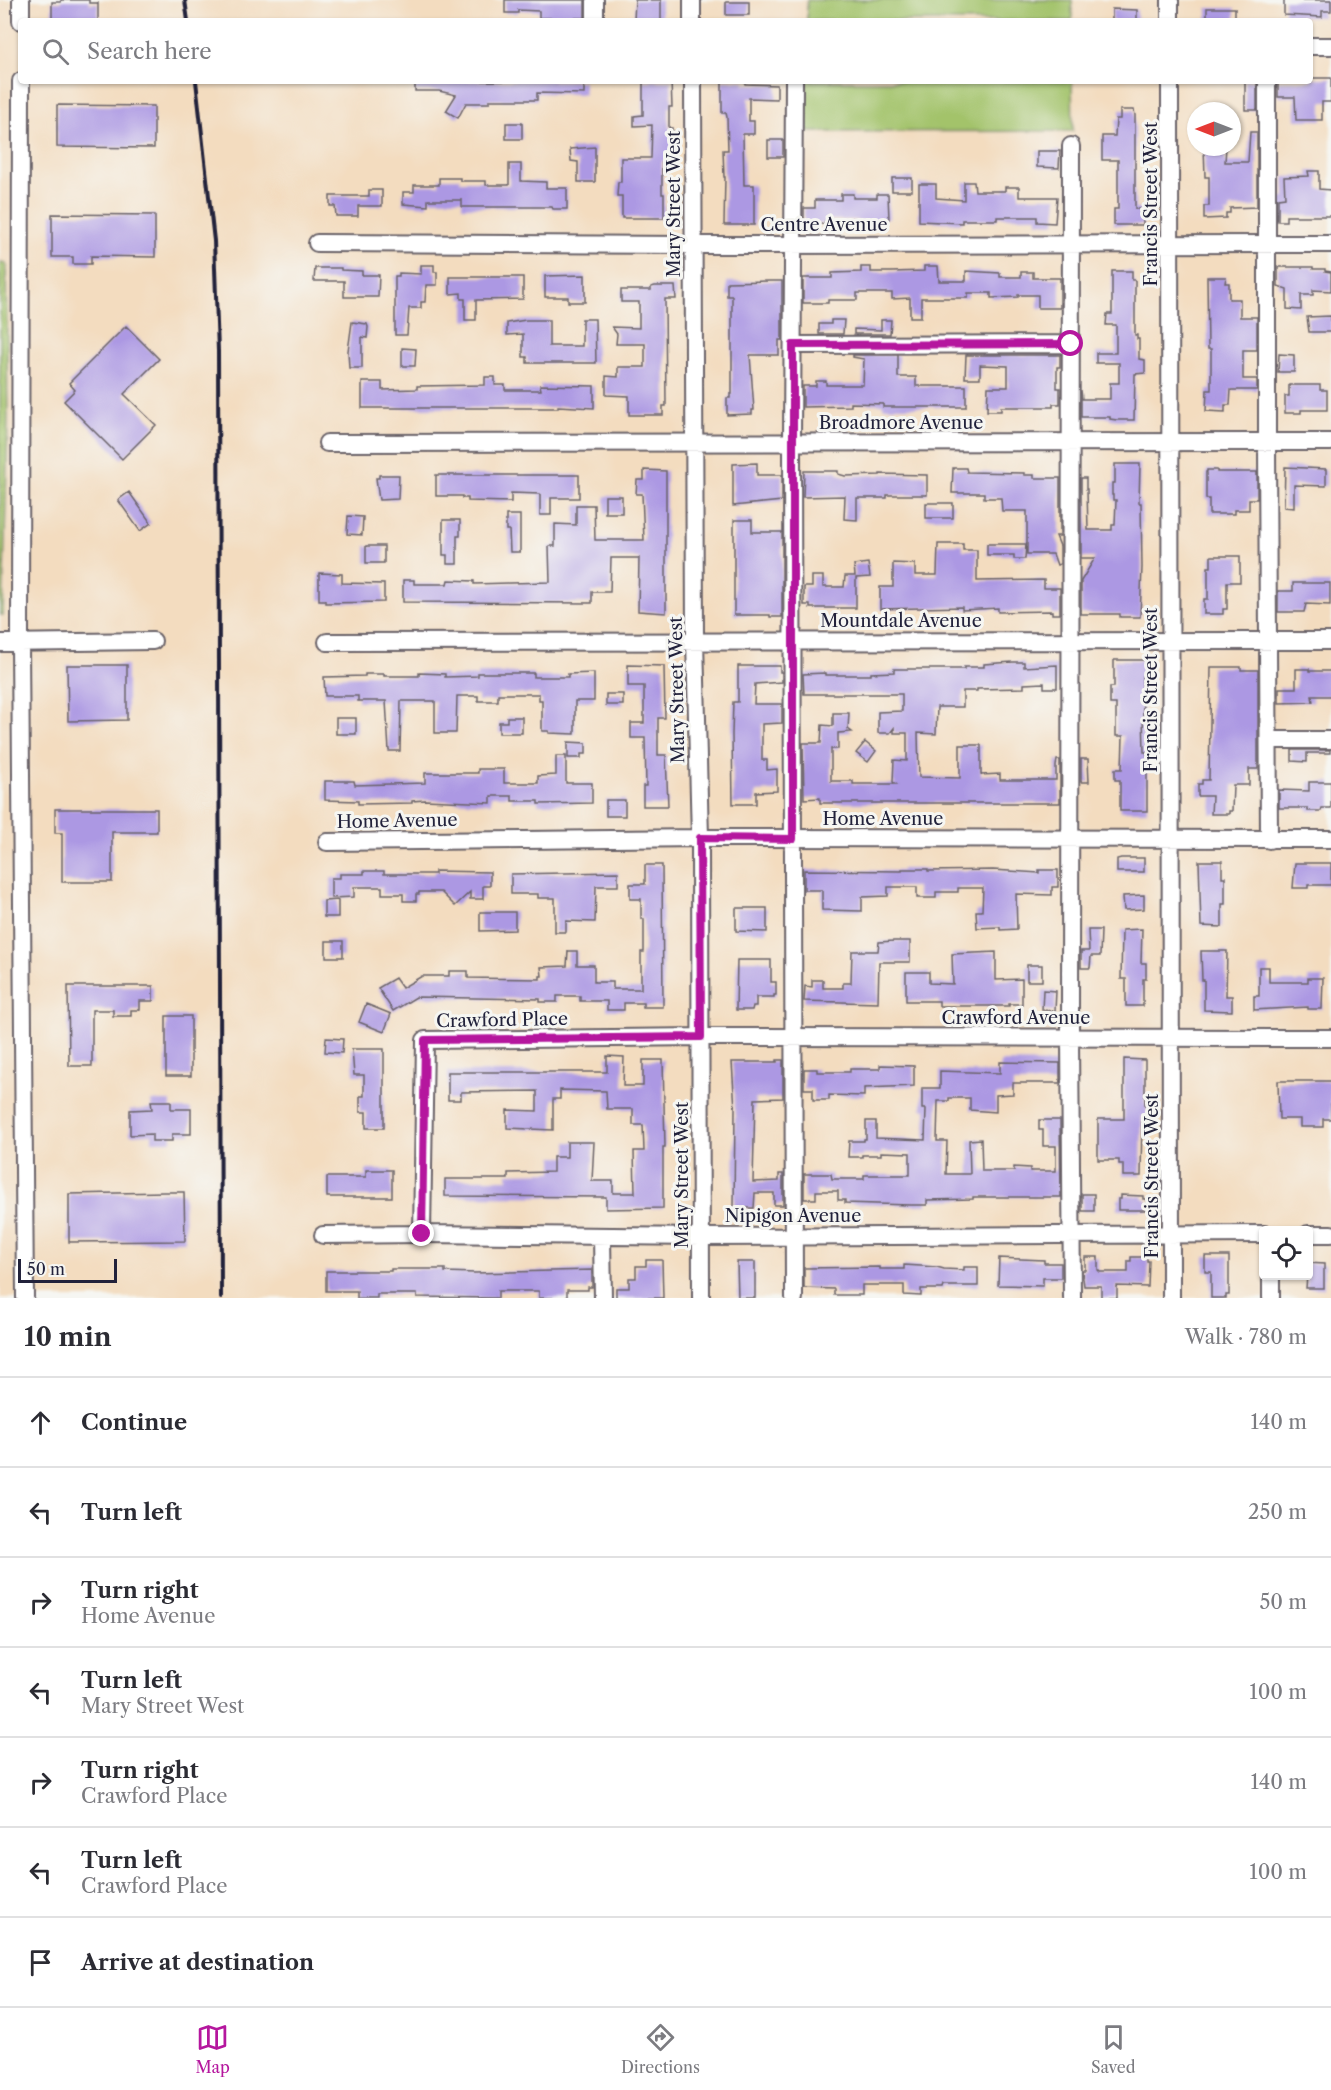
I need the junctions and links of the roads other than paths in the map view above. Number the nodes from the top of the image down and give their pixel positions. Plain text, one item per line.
1 (21, 0) edge
2 (595, 0) edge
3 (692, 0) edge
4 (1170, 0) edge
5 (21, 18) edge
6 (595, 18) edge
7 (692, 18) edge
8 (1170, 18) edge
9 (1313, 46) edge
10 (1331, 46) edge
11 (21, 84) edge
12 (693, 84) edge
13 (794, 84) edge
14 (1170, 84) edge
15 (1267, 84) edge
16 (1071, 146) dead end
17 (317, 243) dead end
18 (1071, 244) junction
19 (1170, 244) junction
20 (1268, 244) junction
21 (1331, 244) edge
22 (693, 245) junction
23 (794, 245) junction
24 (1071, 344) junction
25 (793, 345) junction
26 (694, 442) junction
27 (792, 442) junction
28 (1071, 442) junction
29 (1171, 442) junction
30 (1267, 442) junction
31 (1331, 442) edge
32 (327, 443) dead end
33 (695, 640) junction
34 (793, 640) junction
35 (1071, 640) junction
36 (1268, 640) junction
37 (1331, 640) edge
38 (153, 641) dead end
39 (1170, 641) junction
40 (327, 642) dead end
41 (0, 643) edge
42 (20, 643) junction
43 (1269, 740) junction
44 (1331, 740) edge
45 (700, 838) junction
46 (793, 839) junction
47 (1331, 839) edge
48 (1071, 840) junction
49 (1172, 840) junction
50 (1269, 840) junction
51 (327, 842) dead end
52 (701, 1037) junction
53 (794, 1037) junction
54 (1070, 1038) junction
55 (1331, 1038) edge
56 (1171, 1039) junction
57 (422, 1234) junction
58 (1072, 1234) junction
59 (1171, 1234) junction
60 (1259, 1234) edge
61 (1313, 1234) edge
62 (1331, 1234) edge
63 (323, 1235) dead end
64 (602, 1236) junction
65 (794, 1236) junction
66 (701, 1237) junction
67 (1271, 1280) edge
68 (25, 1298) edge
69 (603, 1298) edge
70 (701, 1298) edge
71 (794, 1298) edge
72 (1072, 1298) edge
73 (1171, 1298) edge
74 (1271, 1298) edge

1 - 5 street
2 - 6 street
3 - 7 street
4 - 8 street
9 - 10 street
11 - 42 street
12 - 22 street, Mary Street West
13 - 23 street
14 - 19 street, Francis Street West
15 - 20 street
16 - 18 street
17 - 22 street, Centre Avenue
18 - 19 street, Centre Avenue
18 - 23 street, Centre Avenue
18 - 24 street
19 - 20 street, Centre Avenue
19 - 29 street, Francis Street West
20 - 21 street, Centre Avenue
20 - 30 street
22 - 23 street, Centre Avenue
22 - 26 street, Mary Street West
23 - 25 street
24 - 25 street
24 - 28 street
25 - 27 street
26 - 27 street, Broadmore Avenue
26 - 32 street, Broadmore Avenue
26 - 33 street, Mary Street West
27 - 28 street, Broadmore Avenue
27 - 34 street
28 - 29 street, Broadmore Avenue
28 - 35 street
29 - 30 street, Broadmore Avenue
29 - 39 street, Francis Street West
30 - 31 street, Broadmore Avenue
30 - 36 street
33 - 34 street, Mountdale Avenue
33 - 40 street, Mountdale Avenue
33 - 45 street, Mary Street West
34 - 35 street, Mountdale Avenue
34 - 46 street
35 - 39 street, Mountdale Avenue
35 - 48 street
36 - 37 street, Mountdale Avenue
36 - 39 street, Mountdale Avenue
36 - 43 street
38 - 42 street
39 - 49 street, Francis Street West
41 - 42 street
42 - 68 street
43 - 44 street
43 - 50 street
45 - 46 street, Home Avenue
45 - 51 street, Home Avenue
45 - 52 street, Mary Street West
46 - 48 street, Home Avenue
46 - 53 street
47 - 50 street, Home Avenue
48 - 49 street, Home Avenue
48 - 54 street
49 - 50 street, Home Avenue
49 - 56 street, Francis Street West
52 - 53 street, Crawford Avenue
52 - 57 street, Crawford Place
52 - 66 street, Mary Street West
53 - 54 street, Crawford Avenue
53 - 65 street
54 - 56 street, Crawford Avenue
54 - 58 street
55 - 56 street, Crawford Avenue
56 - 59 street, Francis Street West
57 - 63 street, Nipigon Avenue
57 - 64 street, Nipigon Avenue
58 - 59 street, Nipigon Avenue
58 - 65 street, Nipigon Avenue
58 - 72 street
59 - 60 street, Nipigon Avenue
59 - 73 street, Francis Street West
61 - 62 street
64 - 66 street, Nipigon Avenue
64 - 69 street
65 - 66 street, Nipigon Avenue
65 - 71 street
66 - 70 street, Mary Street West
67 - 74 street

